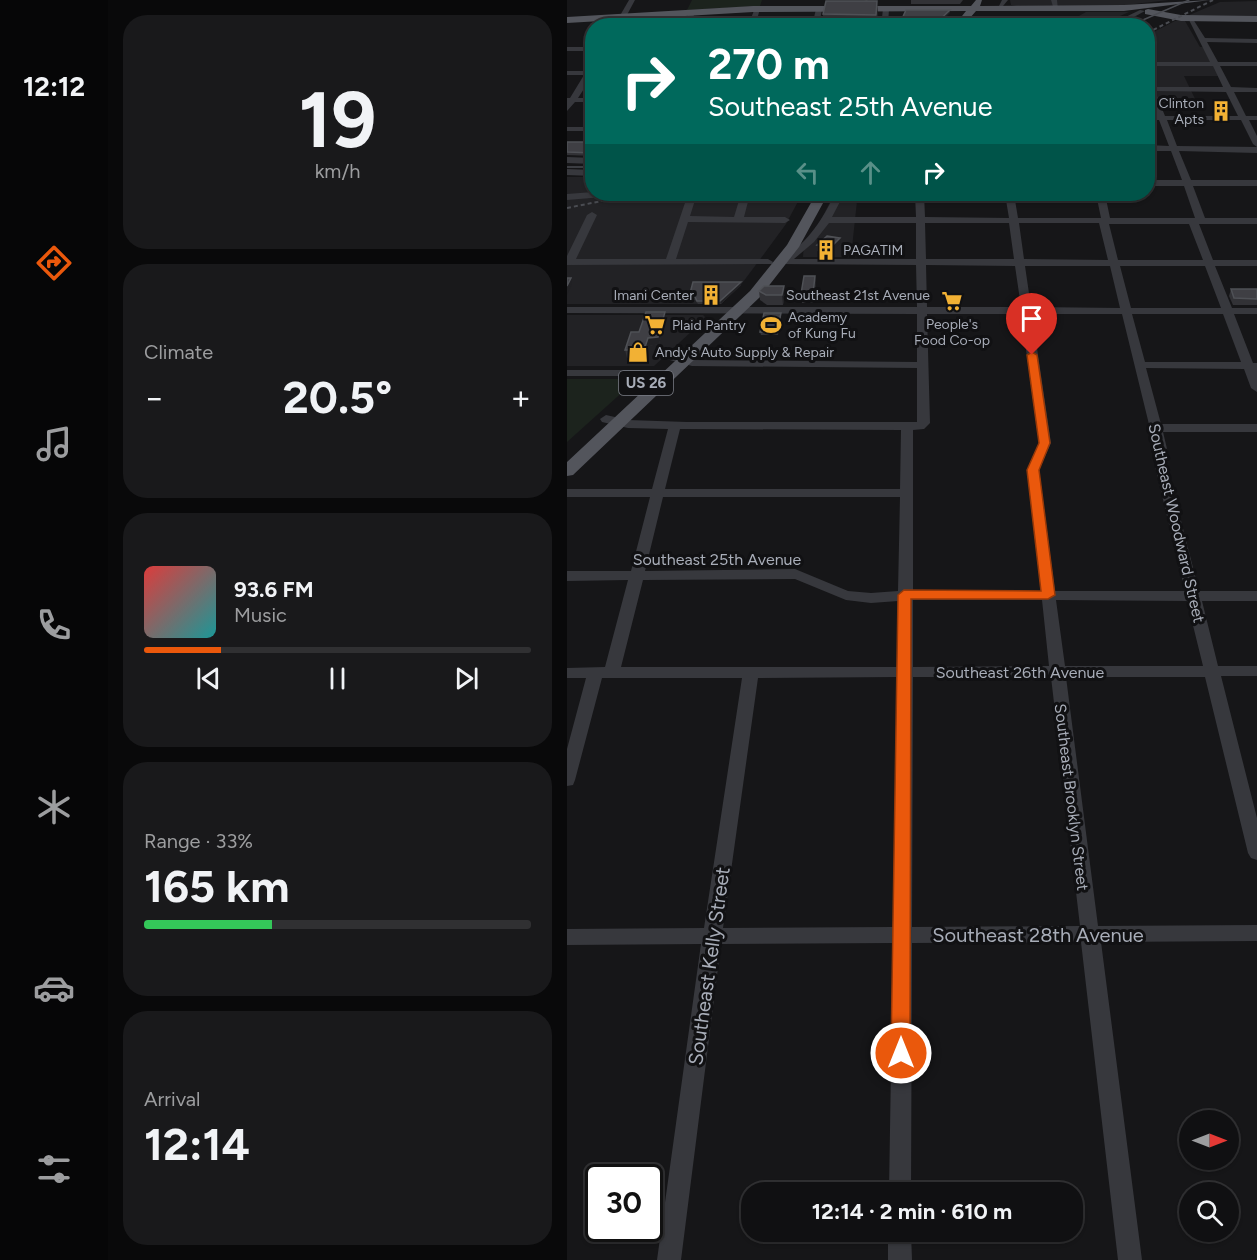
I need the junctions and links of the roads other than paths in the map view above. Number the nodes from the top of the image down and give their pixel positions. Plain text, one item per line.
1 (632, 0) edge
2 (690, 0) edge
3 (981, 0) edge
4 (1206, 0) edge
5 (1171, 2) edge
6 (830, 4) edge
7 (972, 4) edge
8 (1055, 4) edge
9 (1001, 5) edge
10 (1159, 5) junction
11 (757, 9) junction
12 (819, 9) junction
13 (886, 9) junction
14 (963, 9) junction
15 (1124, 9) junction
16 (1142, 11) junction
17 (688, 13) junction
18 (623, 17) junction
19 (604, 18) edge
20 (687, 18) edge
21 (754, 18) edge
22 (817, 18) edge
23 (885, 18) edge
24 (953, 18) edge
25 (964, 18) edge
26 (974, 18) edge
27 (1127, 18) edge
28 (1191, 18) junction
29 (585, 19) edge
30 (567, 20) edge
31 (1257, 20) edge
32 (1203, 40) junction
33 (1257, 40) edge
34 (567, 49) edge
35 (585, 49) edge
36 (1155, 64) edge
37 (1215, 64) junction
38 (1257, 64) edge
39 (585, 72) edge
40 (567, 73) edge
41 (585, 79) edge
42 (1155, 86) edge
43 (1228, 90) junction
44 (1257, 90) edge
45 (570, 100) edge
46 (1155, 101) edge
47 (567, 109) edge
48 (1155, 118) edge
49 (1162, 118) junction
50 (1243, 118) junction
51 (1257, 118) edge
52 (567, 129) edge
53 (585, 129) edge
54 (1257, 147) edge
55 (1155, 148) edge
56 (1175, 148) junction
57 (567, 160) edge
58 (585, 160) edge
59 (567, 172) edge
60 (585, 172) edge
61 (1155, 183) edge
62 (1188, 183) junction
63 (1257, 183) edge
64 (585, 195) edge
65 (567, 197) edge
66 (690, 201) edge
67 (744, 201) edge
68 (807, 201) edge
69 (817, 201) edge
70 (836, 201) edge
71 (920, 201) edge
72 (1011, 201) edge
73 (1102, 201) edge
74 (592, 215) dead end
75 (685, 219) junction
76 (738, 220) junction
77 (785, 220) dead end
78 (828, 220) junction
79 (920, 220) junction
80 (1105, 220) junction
81 (1013, 221) junction
82 (1198, 221) junction
83 (1257, 221) edge
84 (568, 262) edge
85 (670, 262) junction
86 (775, 262) junction
87 (920, 262) junction
88 (1019, 263) junction
89 (1114, 263) junction
90 (1257, 263) edge
91 (1209, 264) junction
92 (567, 309) edge
93 (732, 310) junction
94 (921, 310) junction
95 (1026, 311) junction
96 (1126, 311) junction
97 (1228, 311) junction
98 (1257, 311) edge
99 (678, 360) junction
100 (923, 365) junction
101 (1140, 365) junction
102 (1253, 366) edge
103 (567, 373) edge
104 (662, 376) junction
105 (1257, 388) edge
106 (613, 421) junction
107 (675, 425) junction
108 (906, 428) junction
109 (1156, 428) junction
110 (1257, 428) edge
111 (567, 455) edge
112 (567, 471) edge
113 (567, 493) edge
114 (658, 493) junction
115 (906, 493) junction
116 (567, 576) edge
117 (637, 576) junction
118 (904, 595) junction
119 (1048, 595) junction
120 (1191, 596) junction
121 (1257, 596) edge
122 (1211, 671) junction
123 (1257, 671) edge
124 (567, 672) edge
125 (604, 672) junction
126 (751, 672) junction
127 (903, 672) junction
128 (1057, 672) junction
129 (567, 780) edge
130 (1249, 788) edge
131 (1257, 853) edge
132 (1257, 933) edge
133 (1090, 934) junction
134 (712, 935) junction
135 (901, 936) junction
136 (567, 937) edge
137 (900, 1182) edge
138 (900, 1242) edge
139 (669, 1260) edge
140 (900, 1260) edge
141 (1130, 1260) edge

1 - 18 street
2 - 17 street
3 - 7 main road
4 - 5 main road
5 - 10 main road
6 - 12 main road
6 - 13 main road
7 - 9 main road
7 - 14 main road
7 - 25 main road
8 - 9 main road
8 - 15 main road
9 - 26 main road
10 - 15 main road
10 - 16 main road
11 - 12 main road
11 - 17 main road
11 - 21 street
12 - 22 street
13 - 14 main road
13 - 23 street
14 - 24 main road
15 - 16 main road
16 - 27 street
16 - 28 main road
17 - 18 main road
17 - 20 street
18 - 19 main road
28 - 31 main road
28 - 32 street
29 - 30 main road
32 - 33 street
32 - 37 street
34 - 35 street
36 - 37 street
37 - 38 street
37 - 43 street
39 - 40 street
41 - 45 street
42 - 43 street
43 - 44 street
43 - 50 street
45 - 47 street
46 - 49 street
48 - 49 street
49 - 50 street
49 - 56 street
50 - 51 street
50 - 54 street
52 - 53 street
54 - 56 street
55 - 56 street
56 - 62 street
57 - 58 street
59 - 60 street
61 - 62 street
62 - 63 street
62 - 82 street
64 - 65 street
66 - 75 street
67 - 76 street
68 - 86 main road, US 26
69 - 86 main road, US 26
70 - 78 street
71 - 79 street
72 - 81 street, Southeast Brooklyn Street
73 - 80 street, Southeast Woodward Street
74 - 84 street
75 - 76 street
75 - 85 street
76 - 77 street
78 - 79 street
78 - 86 street
79 - 81 street
79 - 87 street
80 - 81 street
80 - 82 street
80 - 89 street, Southeast Woodward Street
81 - 88 street, Southeast Brooklyn Street
82 - 83 street
82 - 91 street
84 - 85 street
85 - 86 street
86 - 87 street
86 - 93 main road, US 26
87 - 88 street
87 - 94 street
88 - 89 street
88 - 95 street, Southeast Brooklyn Street
89 - 91 street
89 - 96 street, Southeast Woodward Street
90 - 91 street
91 - 97 street
92 - 93 street, Southeast 21st Avenue
93 - 94 street, Southeast 21st Avenue
93 - 99 main road, US 26
94 - 95 street, Southeast 21st Avenue
94 - 100 street
95 - 96 street, Southeast 21st Avenue
95 - 119 street, Southeast Brooklyn Street
96 - 97 street, Southeast 21st Avenue
96 - 101 street, Southeast Woodward Street
97 - 98 street, Southeast 21st Avenue
97 - 102 street
99 - 100 street
99 - 104 main road, US 26
100 - 108 street
101 - 102 street
101 - 109 street, Southeast Woodward Street
102 - 105 street
103 - 104 street
104 - 106 main road, US 26
106 - 107 street
106 - 111 main road, US 26
106 - 112 main road, US 26
107 - 108 street
107 - 114 street
108 - 115 street
109 - 110 street
109 - 120 street, Southeast Woodward Street
113 - 114 street
114 - 115 street
114 - 117 street
115 - 118 street
116 - 117 street, Southeast 25th Avenue
117 - 118 street, Southeast 25th Avenue
117 - 125 street
118 - 119 street, Southeast 25th Avenue
118 - 127 street
119 - 120 street, Southeast 25th Avenue
119 - 128 street, Southeast Brooklyn Street
120 - 121 street, Southeast 25th Avenue
120 - 122 street, Southeast Woodward Street
122 - 123 street, Southeast 26th Avenue
122 - 128 street, Southeast 26th Avenue
122 - 130 street, Southeast Woodward Street
124 - 125 street, Southeast 26th Avenue
125 - 126 street, Southeast 26th Avenue
125 - 129 street
126 - 127 street, Southeast 26th Avenue
126 - 134 street, Southeast Kelly Street
127 - 128 street, Southeast 26th Avenue
127 - 135 street
128 - 133 street, Southeast Brooklyn Street
130 - 131 street, Southeast Woodward Street
132 - 133 street, Southeast 28th Avenue
133 - 135 street, Southeast 28th Avenue
133 - 141 street, Southeast Brooklyn Street
134 - 135 street, Southeast 28th Avenue
134 - 136 street, Southeast 28th Avenue
134 - 139 street, Southeast Kelly Street
135 - 137 street
138 - 140 street

